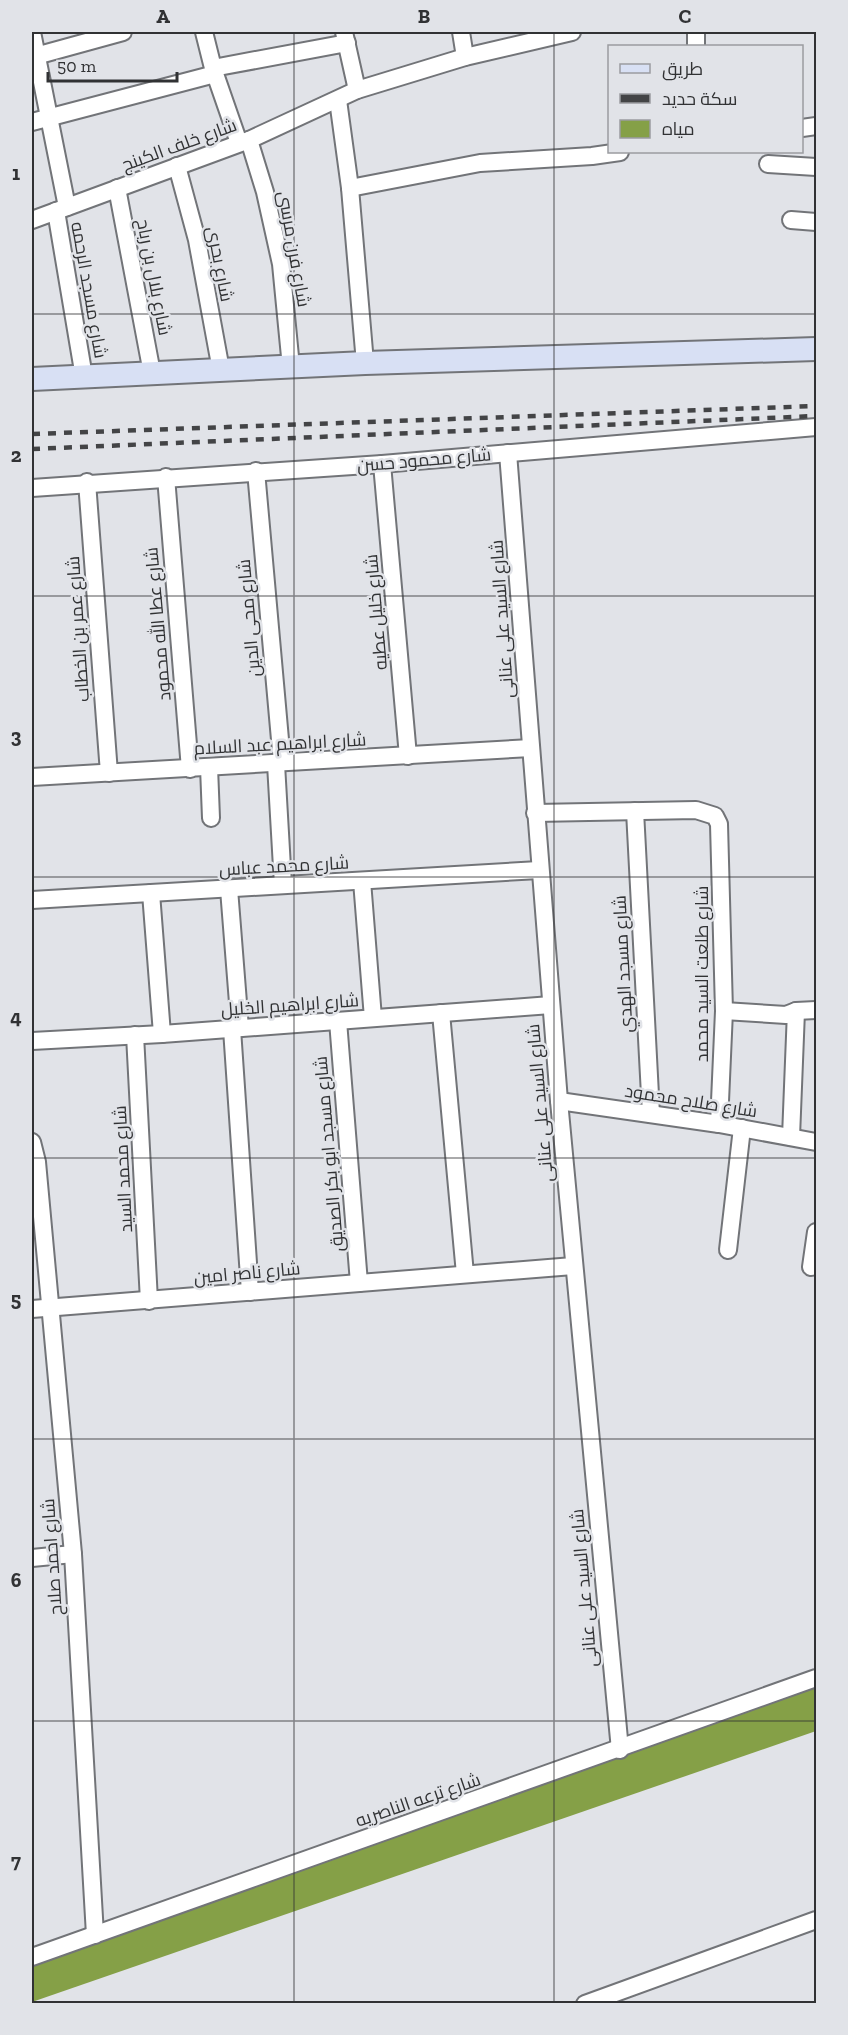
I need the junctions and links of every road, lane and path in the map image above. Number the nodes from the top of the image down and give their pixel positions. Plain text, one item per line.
1 (32, 32) edge
2 (123, 32) edge
3 (204, 32) edge
4 (460, 32) edge
5 (572, 32) edge
6 (542, 35) edge
7 (346, 38) edge
8 (34, 57) edge
9 (465, 57) junction
10 (214, 71) junction
11 (357, 90) junction
12 (338, 100) junction
13 (49, 117) junction
14 (32, 122) edge
15 (244, 142) junction
16 (613, 153) edge
17 (768, 164) dead end
18 (177, 166) junction
19 (816, 167) edge
20 (117, 188) junction
21 (350, 188) junction
22 (61, 209) junction
23 (32, 220) edge
24 (791, 220) dead end
25 (816, 222) edge
26 (816, 350) edge
27 (365, 363) junction
28 (291, 367) junction
29 (221, 370) junction
30 (152, 373) junction
31 (84, 377) junction
32 (32, 379) edge
33 (816, 427) edge
34 (508, 453) junction
35 (382, 464) junction
36 (256, 471) junction
37 (166, 477) junction
38 (87, 482) junction
39 (32, 488) edge
40 (531, 748) junction
41 (408, 756) junction
42 (279, 763) junction
43 (209, 768) junction
44 (190, 769) junction
45 (109, 773) junction
46 (32, 777) edge
47 (635, 811) junction
48 (535, 813) junction
49 (211, 818) dead end
50 (539, 870) junction
51 (362, 881) junction
52 (283, 885) junction
53 (229, 888) junction
54 (152, 893) junction
55 (32, 900) edge
56 (551, 1005) junction
57 (816, 1010) edge
58 (724, 1011) junction
59 (796, 1011) junction
60 (441, 1013) junction
61 (373, 1018) junction
62 (338, 1021) junction
63 (236, 1028) junction
64 (162, 1034) junction
65 (135, 1035) junction
66 (32, 1041) edge
67 (559, 1101) junction
68 (651, 1114) junction
69 (719, 1124) junction
70 (742, 1128) junction
71 (791, 1137) junction
72 (32, 1142) edge
73 (816, 1142) edge
74 (34, 1162) edge
75 (816, 1232) edge
76 (728, 1250) dead end
77 (573, 1266) junction
78 (811, 1267) dead end
79 (465, 1274) junction
80 (359, 1283) junction
81 (250, 1292) junction
82 (149, 1301) junction
83 (50, 1308) junction
84 (32, 1309) edge
85 (73, 1554) junction
86 (32, 1558) edge
87 (816, 1678) edge
88 (620, 1750) junction
89 (816, 1920) edge
90 (95, 1935) junction
91 (32, 1957) edge
92 (585, 2004) edge

1 - 8 street, شارع مسجد الرحمه
2 - 8 street
3 - 10 street, شارع فرن مرسى
4 - 9 street
5 - 6 street, شارع خلف الكينج
6 - 9 street, شارع خلف الكينج
7 - 10 street
7 - 11 street
8 - 13 street, شارع مسجد الرحمه
9 - 11 street, شارع خلف الكينج
10 - 13 street
10 - 15 street, شارع فرن مرسى
11 - 12 street, شارع خلف الكينج
12 - 15 street, شارع خلف الكينج
12 - 21 street
13 - 14 street
13 - 22 street, شارع مسجد الرحمه
15 - 18 street, شارع خلف الكينج
15 - 28 street, شارع فرن مرسى
16 - 21 street
17 - 19 street
18 - 20 street, شارع خلف الكينج
18 - 29 street, شارع بحرى
20 - 22 street, شارع خلف الكينج
20 - 30 street, شارع بلال بن رباح
21 - 27 street
22 - 23 street, شارع خلف الكينج
22 - 31 street, شارع مسجد الرحمه
24 - 25 street
26 - 27 street
27 - 28 street
28 - 29 street
29 - 30 street
30 - 31 street
31 - 32 street
33 - 34 street, شارع محمود حسن
34 - 35 street, شارع محمود حسن
34 - 40 street, شارع السيد على عنانى
35 - 36 street, شارع محمود حسن
35 - 41 street, شارع خليل عطيه
36 - 37 street, شارع محمود حسن
36 - 42 street, شارع محى الدين
37 - 38 street, شارع محمود حسن
37 - 44 street, شارع عطا الله محمود
38 - 39 street, شارع محمود حسن
38 - 45 street, شارع عمر بن الخطاب
40 - 41 street, شارع ابراهيم عبد السلام
40 - 48 street, شارع السيد على عنانى
41 - 42 street, شارع ابراهيم عبد السلام
42 - 43 street, شارع ابراهيم عبد السلام
42 - 52 street, شارع محى الدين
43 - 44 street, شارع ابراهيم عبد السلام
43 - 49 street
44 - 45 street, شارع ابراهيم عبد السلام
45 - 46 street, شارع ابراهيم عبد السلام
47 - 48 street
47 - 58 street, شارع طلعت السيد محمد
47 - 68 street, شارع مسجد الهدي
48 - 50 street, شارع السيد على عنانى
50 - 51 street, شارع محمد عباس
50 - 56 street, شارع السيد على عنانى
51 - 52 street, شارع محمد عباس
51 - 61 street
52 - 53 street, شارع محمد عباس
53 - 54 street, شارع محمد عباس
53 - 63 street
54 - 55 street, شارع محمد عباس
54 - 64 street
56 - 60 street, شارع ابراهيم الخليل
56 - 67 street, شارع السيد على عنانى
57 - 59 street
58 - 59 street
58 - 69 street, شارع طلعت السيد محمد
59 - 71 street
60 - 61 street, شارع ابراهيم الخليل
60 - 79 street
61 - 62 street, شارع ابراهيم الخليل
62 - 63 street, شارع ابراهيم الخليل
62 - 80 street, شارع مسجد ابو بكر الصديق
63 - 64 street, شارع ابراهيم الخليل
63 - 81 street
64 - 65 street, شارع ابراهيم الخليل
65 - 66 street, شارع ابراهيم الخليل
65 - 82 street, شارع محمد السيد
67 - 68 street, شارع صلاح محمود
67 - 77 street, شارع السيد على عنانى
68 - 69 street, شارع صلاح محمود
69 - 70 street, شارع صلاح محمود
70 - 71 street, شارع صلاح محمود
70 - 76 street
71 - 73 street, شارع صلاح محمود
72 - 74 street, شارع احمد صلاح
74 - 83 street, شارع احمد صلاح
75 - 78 street
77 - 79 street, شارع ناصر امين
77 - 88 street, شارع السيد على عنانى
79 - 80 street, شارع ناصر امين
80 - 81 street, شارع ناصر امين
81 - 82 street, شارع ناصر امين
82 - 83 street, شارع ناصر امين
83 - 84 street, شارع ناصر امين
83 - 85 street, شارع احمد صلاح
85 - 86 street
85 - 90 street, شارع احمد صلاح
87 - 88 street, شارع ترعه الناصريه
88 - 90 street, شارع ترعه الناصريه
89 - 92 street
90 - 91 street, شارع ترعه الناصريه

